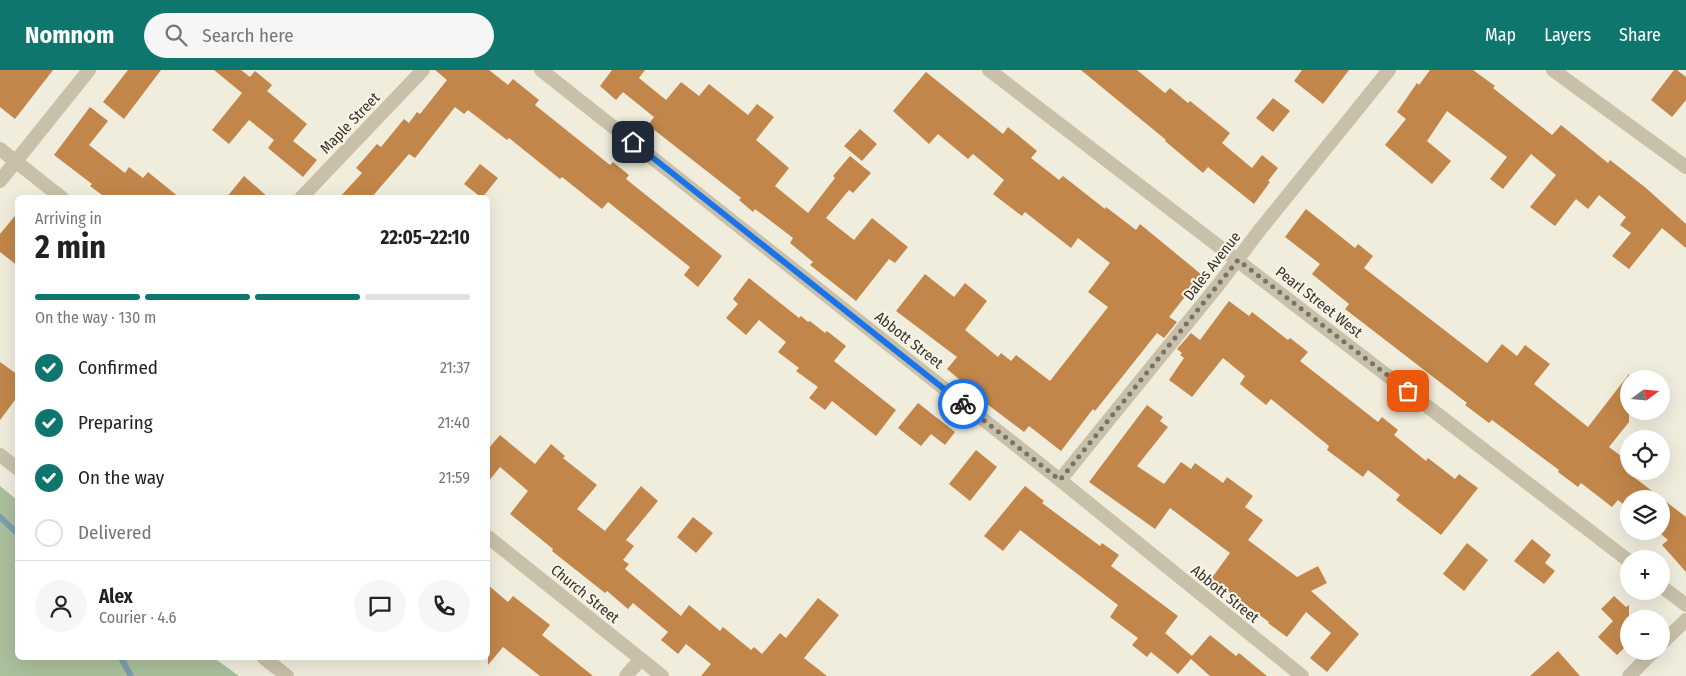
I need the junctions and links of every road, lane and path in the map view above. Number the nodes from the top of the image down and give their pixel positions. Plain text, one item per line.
1 (88, 70) edge
2 (423, 70) edge
3 (541, 70) edge
4 (989, 70) edge
5 (1388, 70) edge
6 (1553, 70) edge
7 (0, 149) edge
8 (16, 161) junction
9 (1686, 167) edge
10 (0, 181) edge
11 (58, 195) edge
12 (304, 195) edge
13 (1238, 260) junction
14 (0, 455) edge
15 (15, 467) edge
16 (1060, 480) junction
17 (490, 539) edge
18 (1620, 555) edge
19 (1670, 593) edge
20 (1686, 605) edge
21 (1686, 620) edge
22 (1670, 635) edge
23 (267, 660) edge
24 (641, 660) junction
25 (1645, 660) edge
26 (288, 676) edge
27 (626, 676) edge
28 (662, 676) edge
29 (1302, 676) edge
30 (1629, 676) edge

1 - 8 street
2 - 12 street, Maple Street
3 - 16 street, Abbott Street
4 - 13 street, Pearl Street West
5 - 13 street, Dales Avenue
6 - 9 street
7 - 8 street
8 - 10 street
8 - 11 street
13 - 16 street, Dales Avenue
13 - 18 street, Pearl Street West
14 - 15 street
16 - 29 street, Abbott Street
17 - 24 street, Church Street
19 - 20 street
21 - 22 street
23 - 26 street
24 - 27 street
24 - 28 street, Church Street
25 - 30 street

